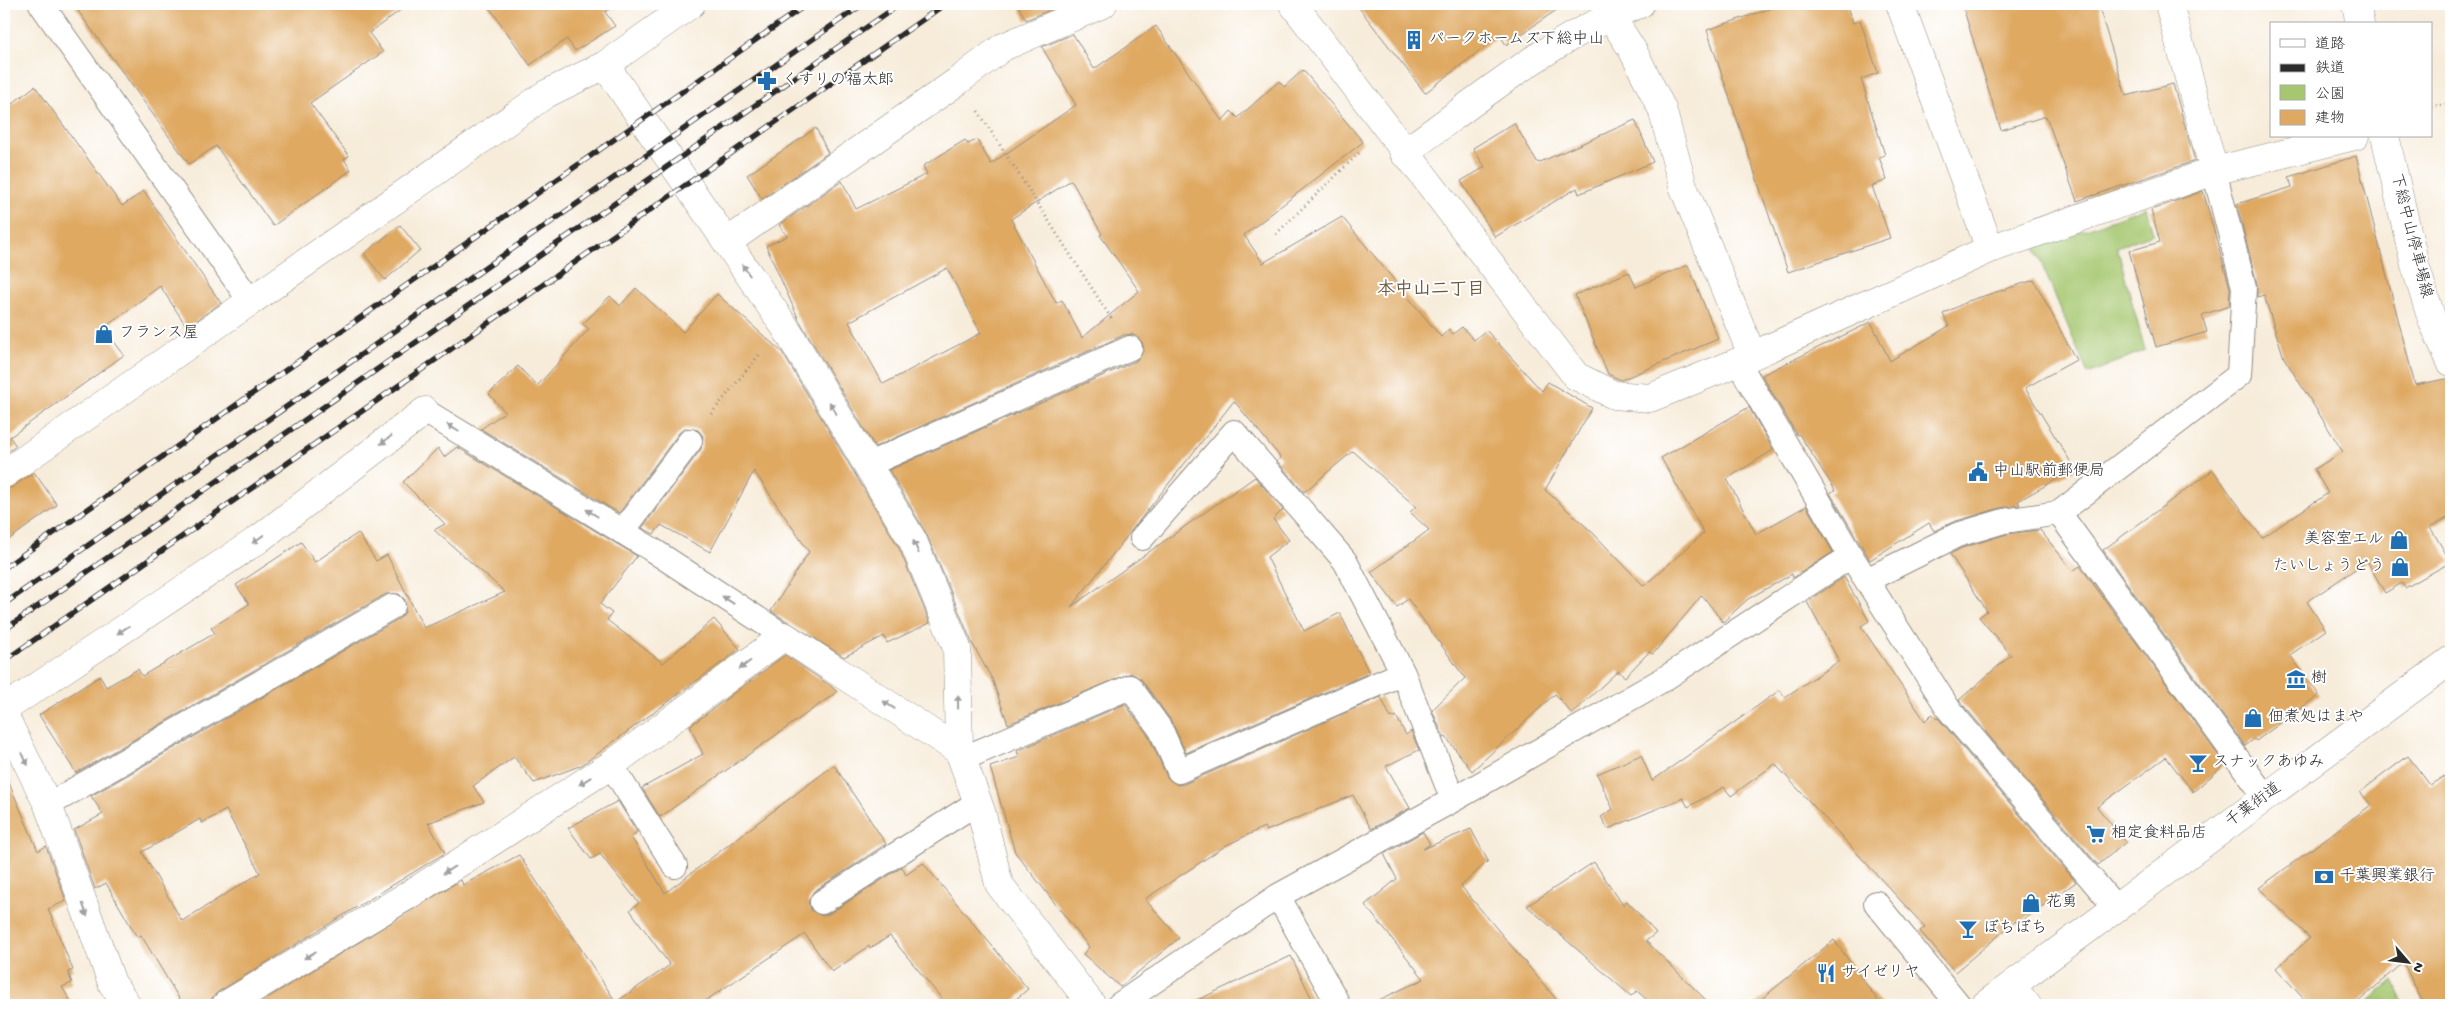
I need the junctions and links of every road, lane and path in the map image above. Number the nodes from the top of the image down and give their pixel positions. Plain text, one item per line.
1 (42, 4) edge
2 (691, 4) edge
3 (1103, 4) edge
4 (1293, 4) edge
5 (1640, 4) edge
6 (1900, 4) edge
7 (2169, 4) edge
8 (2356, 4) edge
9 (1610, 15) junction
10 (2360, 22) edge
11 (605, 64) junction
12 (958, 81) junction
13 (2451, 103) edge
14 (2432, 107) edge
15 (1386, 127) junction
16 (2347, 138) edge
17 (2385, 138) edge
18 (1404, 152) junction
19 (2214, 171) junction
20 (1276, 234) dead end
21 (727, 242) junction
22 (1990, 249) junction
23 (251, 302) junction
24 (785, 327) junction
25 (1130, 348) joint
26 (1745, 358) junction
27 (2451, 362) edge
28 (425, 411) joint
29 (690, 441) joint
30 (867, 465) junction
31 (4, 474) edge
32 (2060, 513) junction
33 (622, 532) junction
34 (1142, 538) dead end
35 (1851, 556) junction
36 (1867, 580) junction
37 (393, 606) dead end
38 (784, 636) junction
39 (2451, 660) edge
40 (1403, 672) junction
41 (4, 709) edge
42 (4, 715) edge
43 (960, 755) junction
44 (611, 765) junction
45 (2266, 798) junction
46 (1453, 800) junction
47 (978, 802) junction
48 (48, 805) junction
49 (675, 866) dead end
50 (1278, 896) junction
51 (822, 902) dead end
52 (1876, 904) dead end
53 (2116, 908) junction
54 (2019, 996) edge
55 (1337, 1002) dead end
56 (127, 1005) edge
57 (226, 1005) edge
58 (1092, 1005) edge
59 (1119, 1005) edge
60 (1959, 1005) edge
61 (1985, 1005) edge

1 - 23 lane
2 - 11 main road
3 - 12 main road
4 - 15 main road
5 - 9 main road
6 - 22 main road
7 - 19 main road
8 - 10 main road
9 - 18 main road
9 - 26 main road
11 - 21 main road
11 - 23 main road
12 - 21 main road
12 - 25 path
13 - 14 path
15 - 18 main road
15 - 20 path
16 - 19 main road
17 - 27 main road, 下総中山停車場線
18 - 26 main road
19 - 22 main road
19 - 32 lane
24 -> 21 main road
22 - 26 main road
23 - 31 main road
24 - 29 path
30 -> 24 main road
25 - 30 lane
26 - 35 lane
33 -> 28 lane
28 -> 41 main road
29 - 33 lane
43 -> 30 main road
32 - 36 lane
32 - 45 lane
38 -> 33 lane
34 - 40 lane
35 - 36 lane
35 - 46 lane
36 - 53 lane
37 - 48 lane
43 -> 38 main road
38 -> 44 main road
39 - 45 main road, 千葉街道
40 - 43 lane
40 - 46 lane
42 -> 48 main road
43 - 47 main road
44 - 49 lane
44 -> 57 main road
45 - 53 main road, 千葉街道
46 - 50 lane
47 - 51 lane
47 - 58 main road
48 -> 56 main road
50 - 55 lane
50 - 59 lane
52 - 60 lane
53 - 54 main road, 千葉街道
54 - 61 main road, 千葉街道

